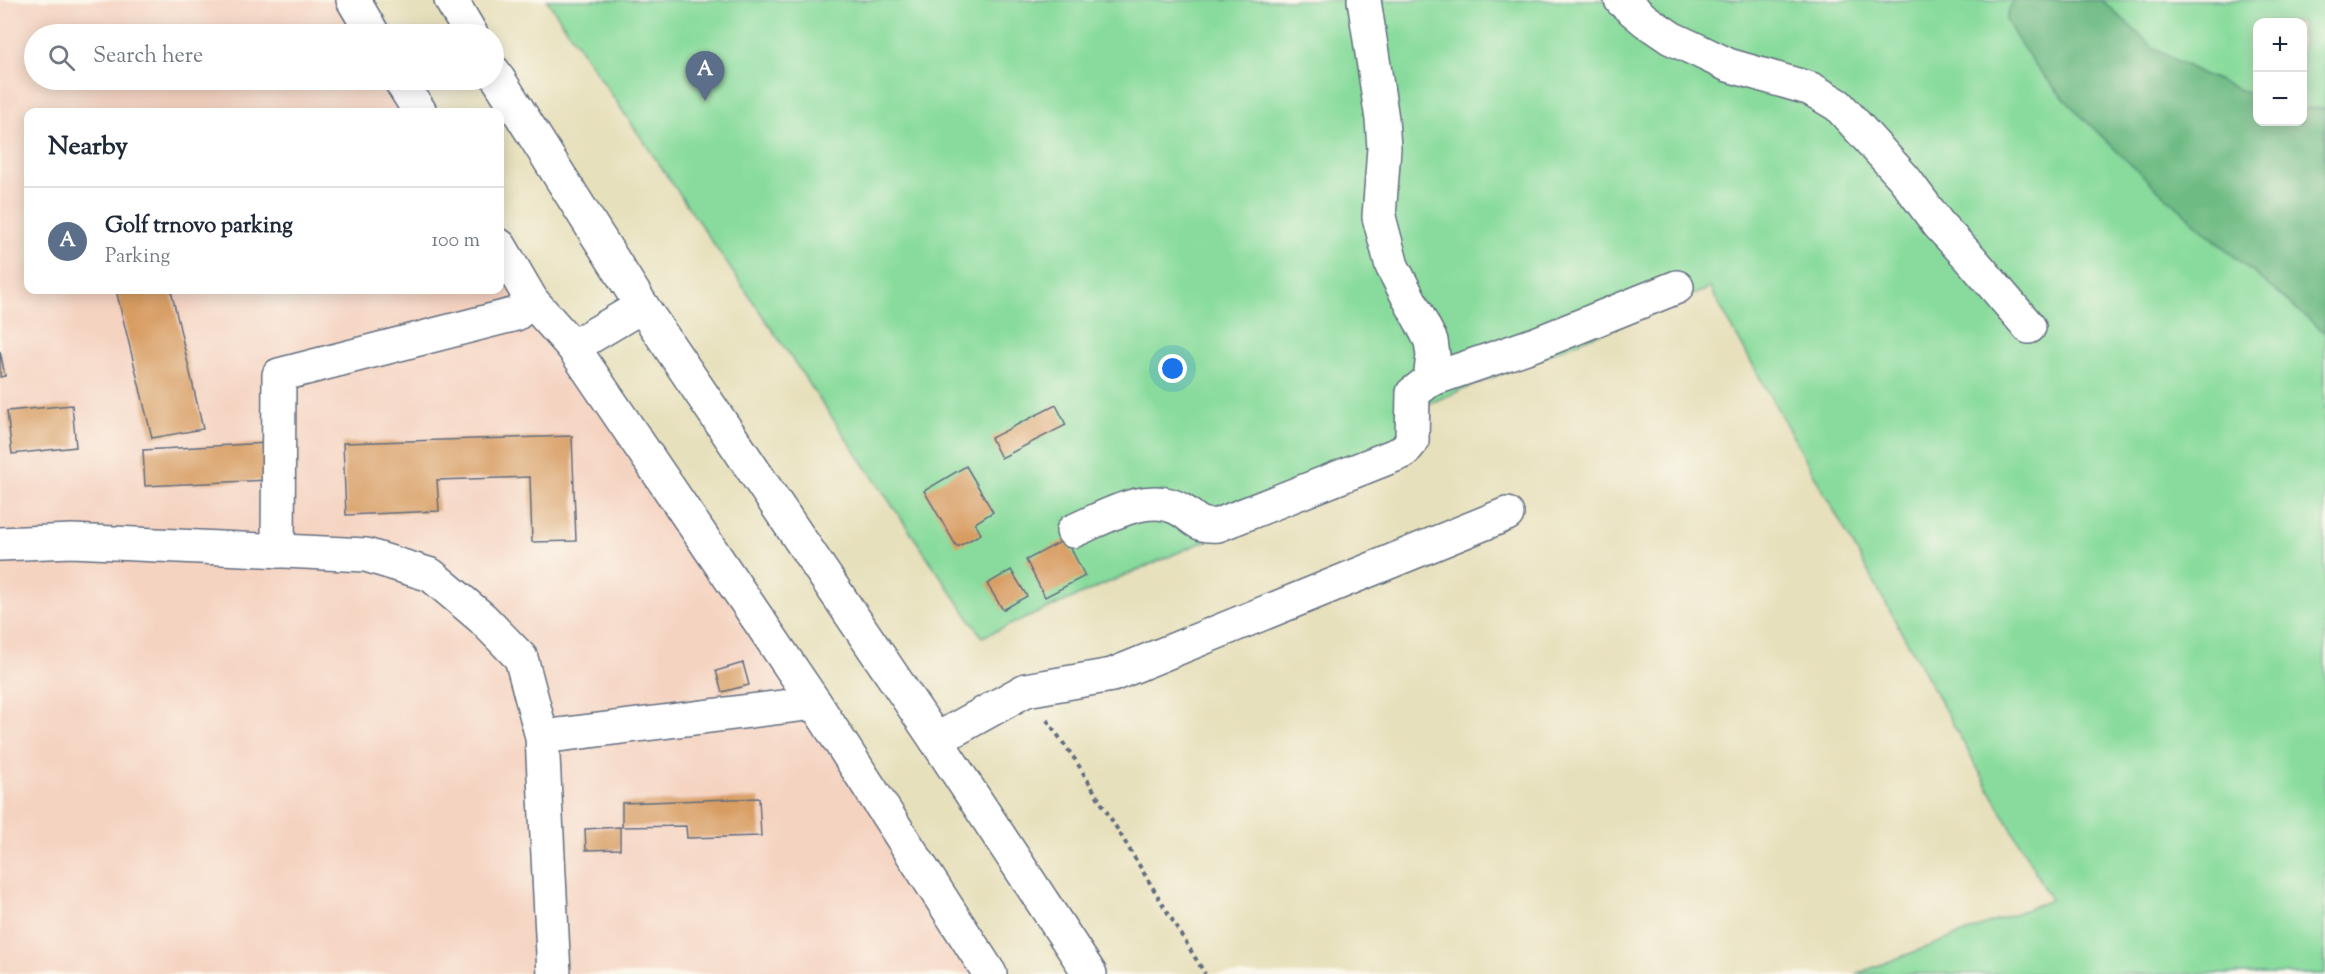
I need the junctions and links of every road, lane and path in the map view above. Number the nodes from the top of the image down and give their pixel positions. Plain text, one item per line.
1 (353, 0) edge
2 (451, 0) edge
3 (1364, 0) edge
4 (1621, 0) edge
5 (367, 24) edge
6 (465, 24) edge
7 (504, 88) edge
8 (406, 90) edge
9 (418, 108) edge
10 (504, 253) edge
11 (1677, 287) dead end
12 (532, 301) junction
13 (642, 306) junction
14 (2029, 327) dead end
15 (573, 347) junction
16 (1430, 380) junction
17 (1507, 514) dead end
18 (1073, 531) dead end
19 (0, 544) edge
20 (278, 551) junction
21 (1026, 690) junction
22 (815, 703) junction
23 (542, 737) junction
24 (936, 740) junction
25 (554, 974) edge
26 (990, 974) edge
27 (1090, 974) edge
28 (1205, 974) edge

1 - 5 lane
2 - 6 lane
3 - 16 lane
4 - 14 lane
7 - 13 lane
8 - 9 lane
10 - 12 lane
11 - 16 lane
12 - 15 lane
12 - 20 lane
13 - 15 lane
13 - 24 lane
15 - 22 lane
16 - 18 lane
17 - 21 lane
19 - 20 lane
20 - 23 lane
21 - 24 lane
21 - 28 path
22 - 23 lane
22 - 26 lane
23 - 25 lane
24 - 27 lane

